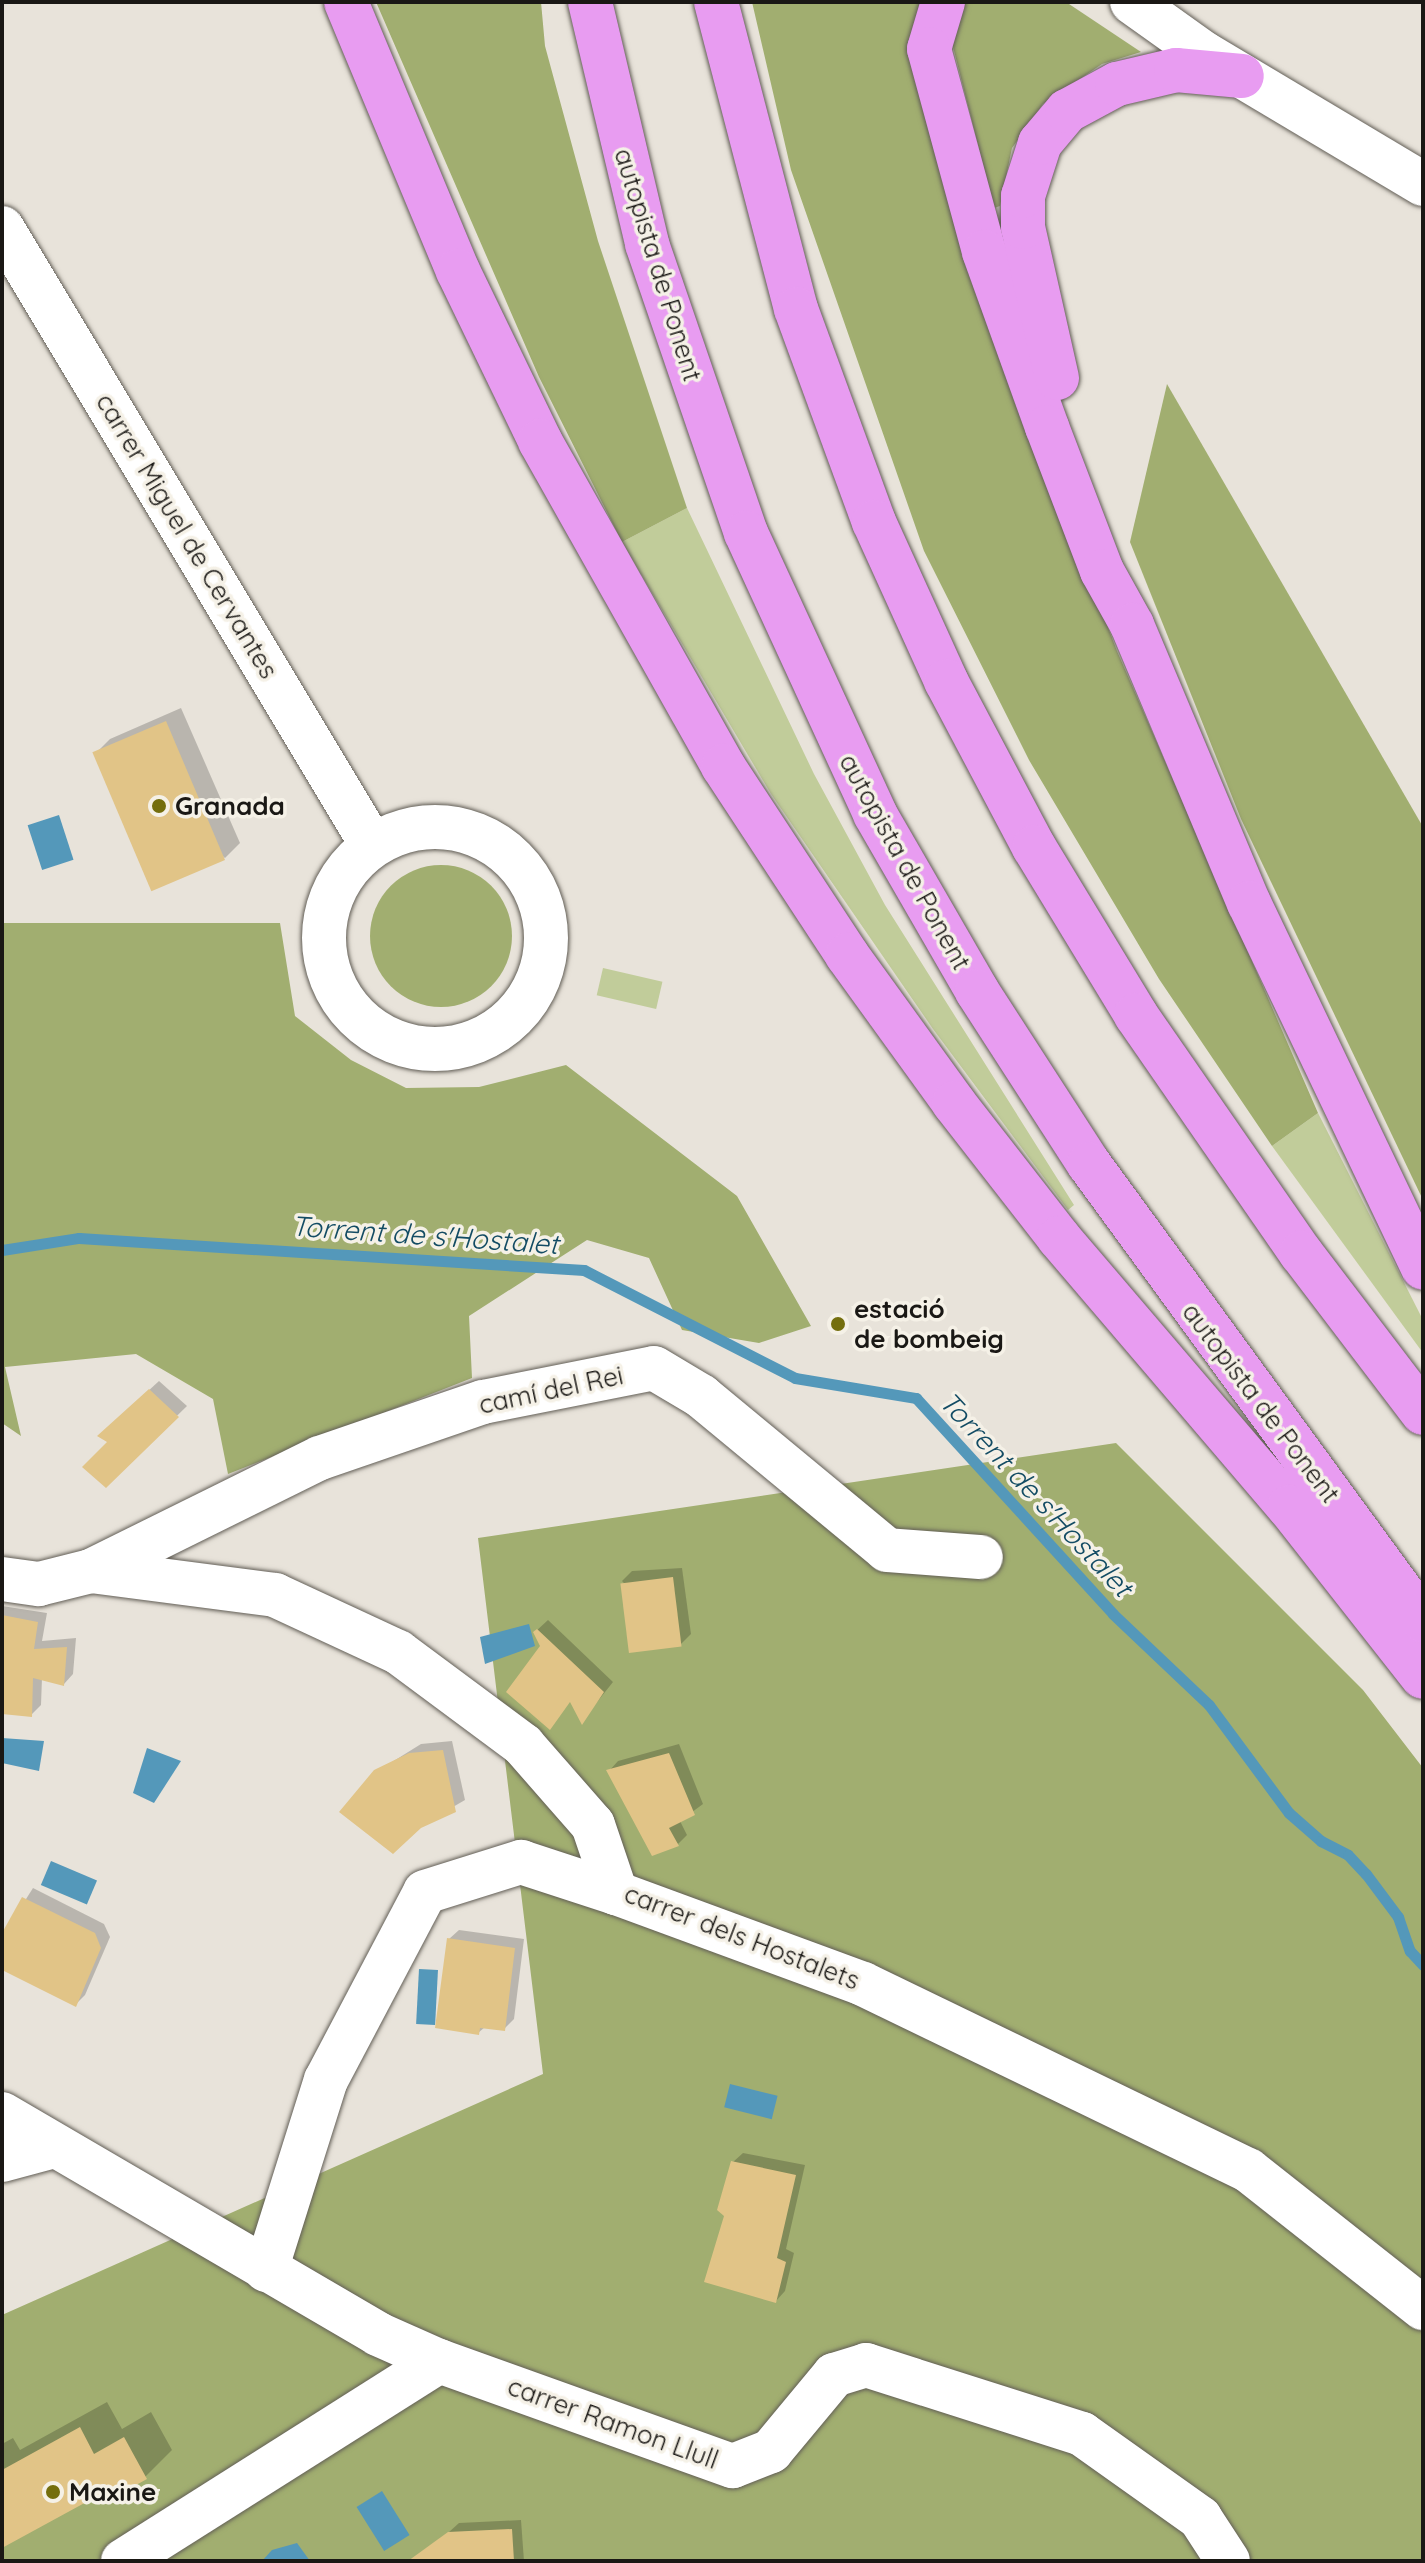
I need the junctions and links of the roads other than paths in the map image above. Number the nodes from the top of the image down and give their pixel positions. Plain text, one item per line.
1 (346, 2) edge
2 (590, 2) edge
3 (716, 2) edge
4 (943, 2) edge
5 (1132, 2) edge
6 (1242, 76) junction
7 (1423, 184) edge
8 (2, 228) edge
9 (1132, 625) junction
10 (372, 845) junction
11 (1423, 1268) edge
12 (1423, 1413) edge
13 (981, 1557) dead end
14 (91, 1571) junction
15 (2, 1579) edge
16 (1423, 1621) edge
17 (1423, 1677) edge
18 (616, 1893) junction
19 (2, 2114) edge
20 (54, 2146) junction
21 (2, 2160) edge
22 (266, 2270) junction
23 (1423, 2308) edge
24 (439, 2361) junction
25 (123, 2561) edge
26 (1228, 2561) edge

1 - 17 highway
2 - 16 highway, autopista de Ponent
3 - 12 highway
4 - 9 highway
5 - 6 street
6 - 7 street
6 - 9 highway
8 - 10 street, carrer Miguel de Cervantes
9 - 11 highway
10 - 10 street
13 - 14 street, camí del Rei
14 - 15 street, carrer dels Hostalets
14 - 18 street, carrer dels Hostalets
18 - 22 street
18 - 23 street, carrer dels Hostalets
19 - 20 street, carrer Ramon Llull
20 - 21 street
20 - 22 street, carrer Ramon Llull
22 - 24 street, carrer Ramon Llull
24 - 25 street
24 - 26 street, carrer Ramon Llull

